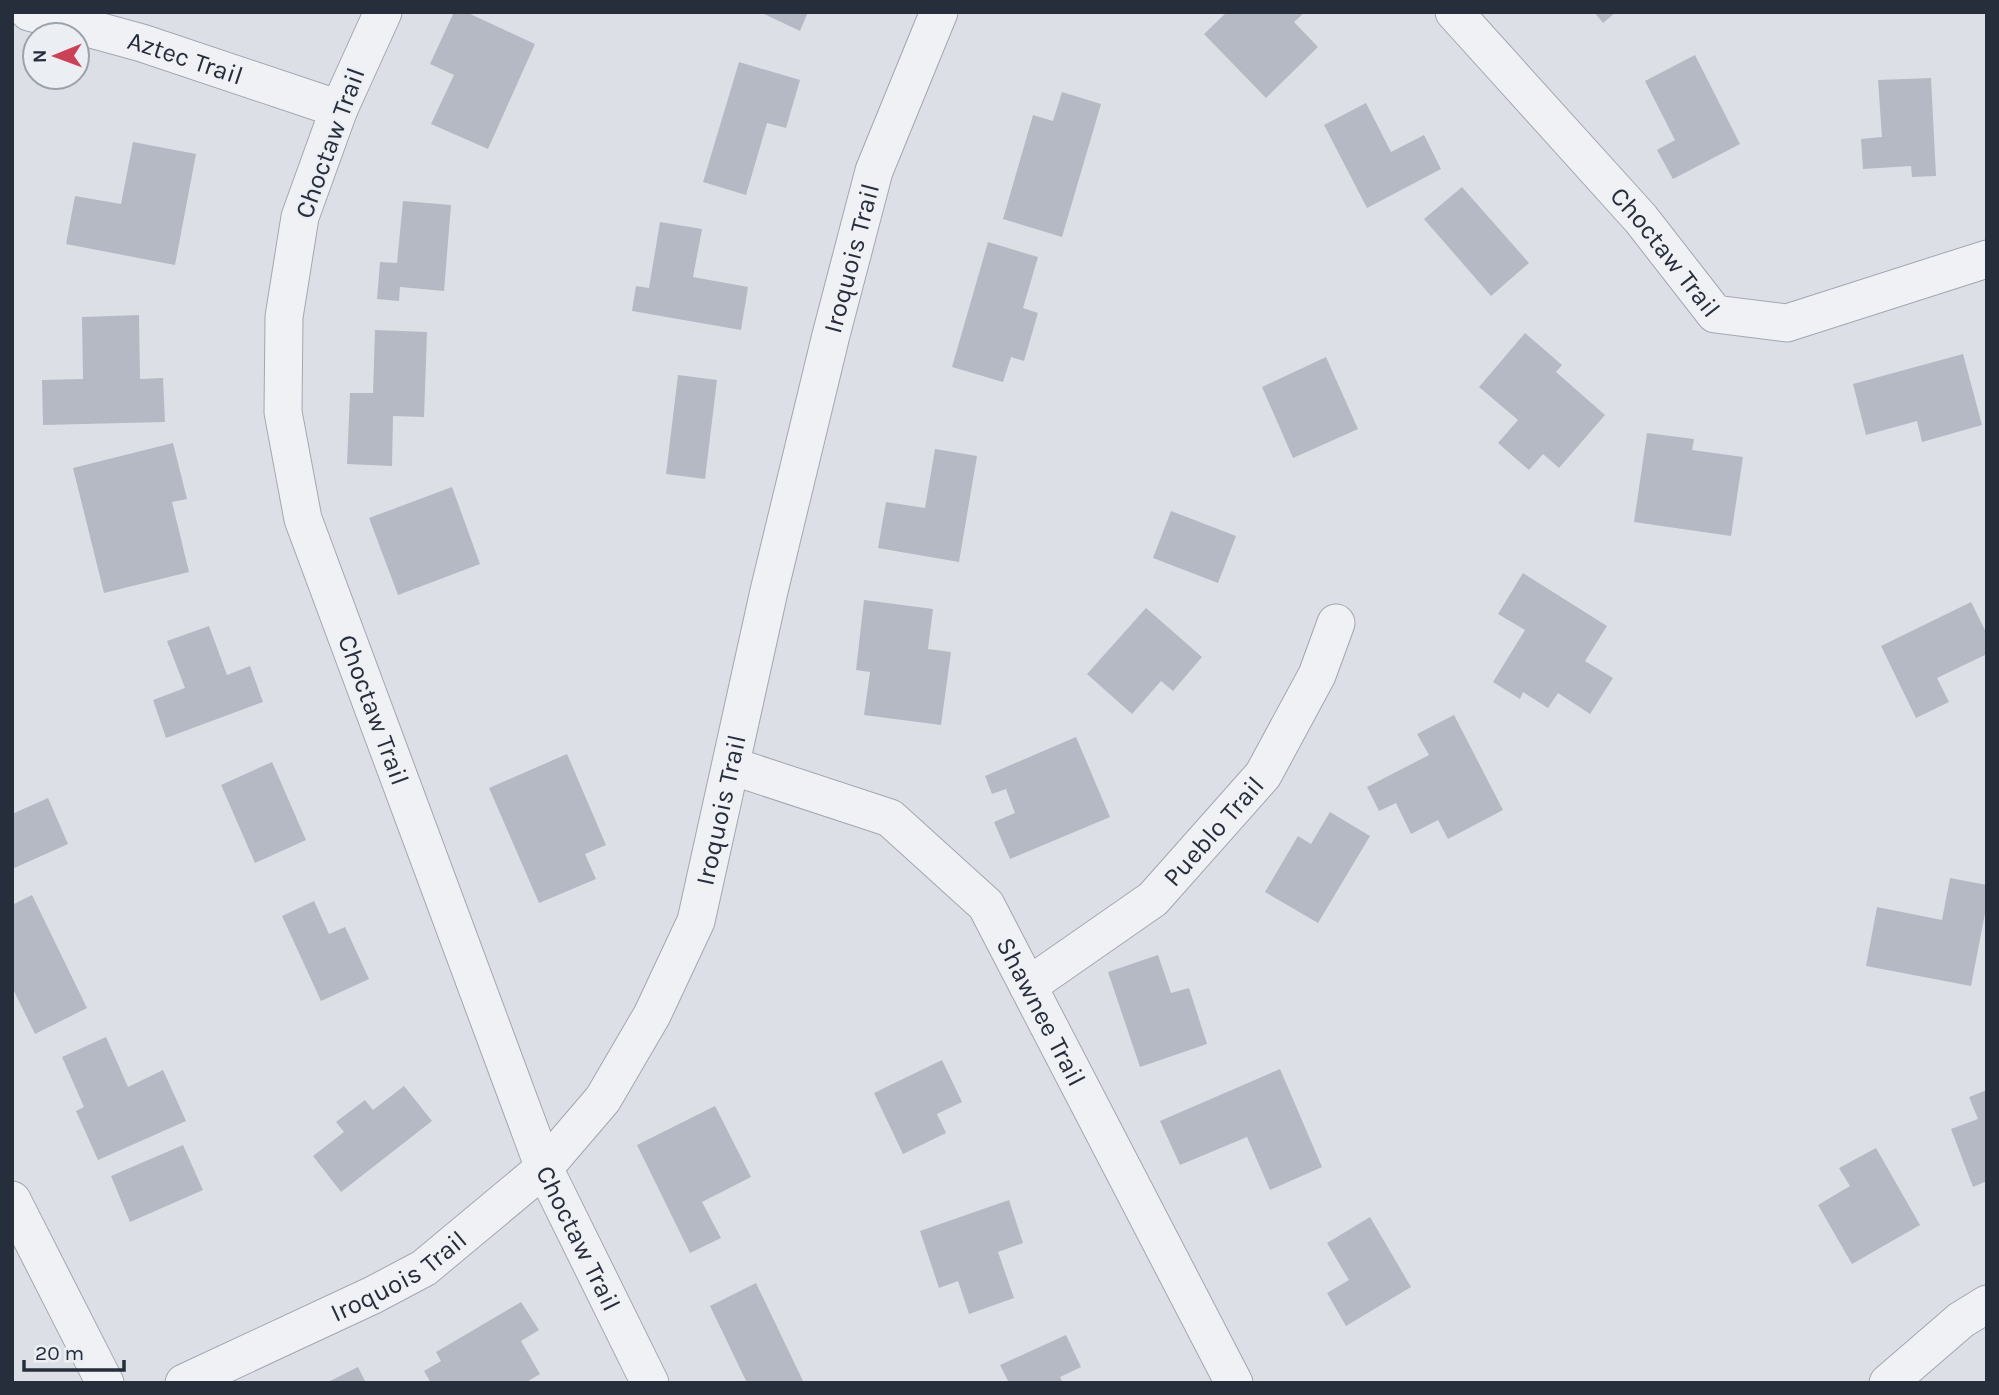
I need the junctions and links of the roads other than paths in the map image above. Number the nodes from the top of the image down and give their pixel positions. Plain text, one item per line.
1 (29, 12) edge
2 (383, 12) edge
3 (939, 12) edge
4 (1454, 12) edge
5 (338, 109) junction
6 (1987, 259) edge
7 (1336, 623) dead end
8 (732, 766) junction
9 (1028, 986) junction
10 (544, 1168) junction
11 (12, 1200) edge
12 (1987, 1304) edge
13 (105, 1383) edge
14 (184, 1383) edge
15 (650, 1383) edge
16 (1234, 1383) edge
17 (1888, 1383) edge

1 - 5 street, Aztec Trail
2 - 5 street, Choctaw Trail
3 - 8 street, Iroquois Trail
4 - 6 street, Choctaw Trail
5 - 10 street, Choctaw Trail
7 - 9 street, Pueblo Trail
8 - 9 street, Shawnee Trail
8 - 10 street, Iroquois Trail
9 - 16 street, Shawnee Trail
10 - 14 street, Iroquois Trail
10 - 15 street, Choctaw Trail
11 - 13 street
12 - 17 street

